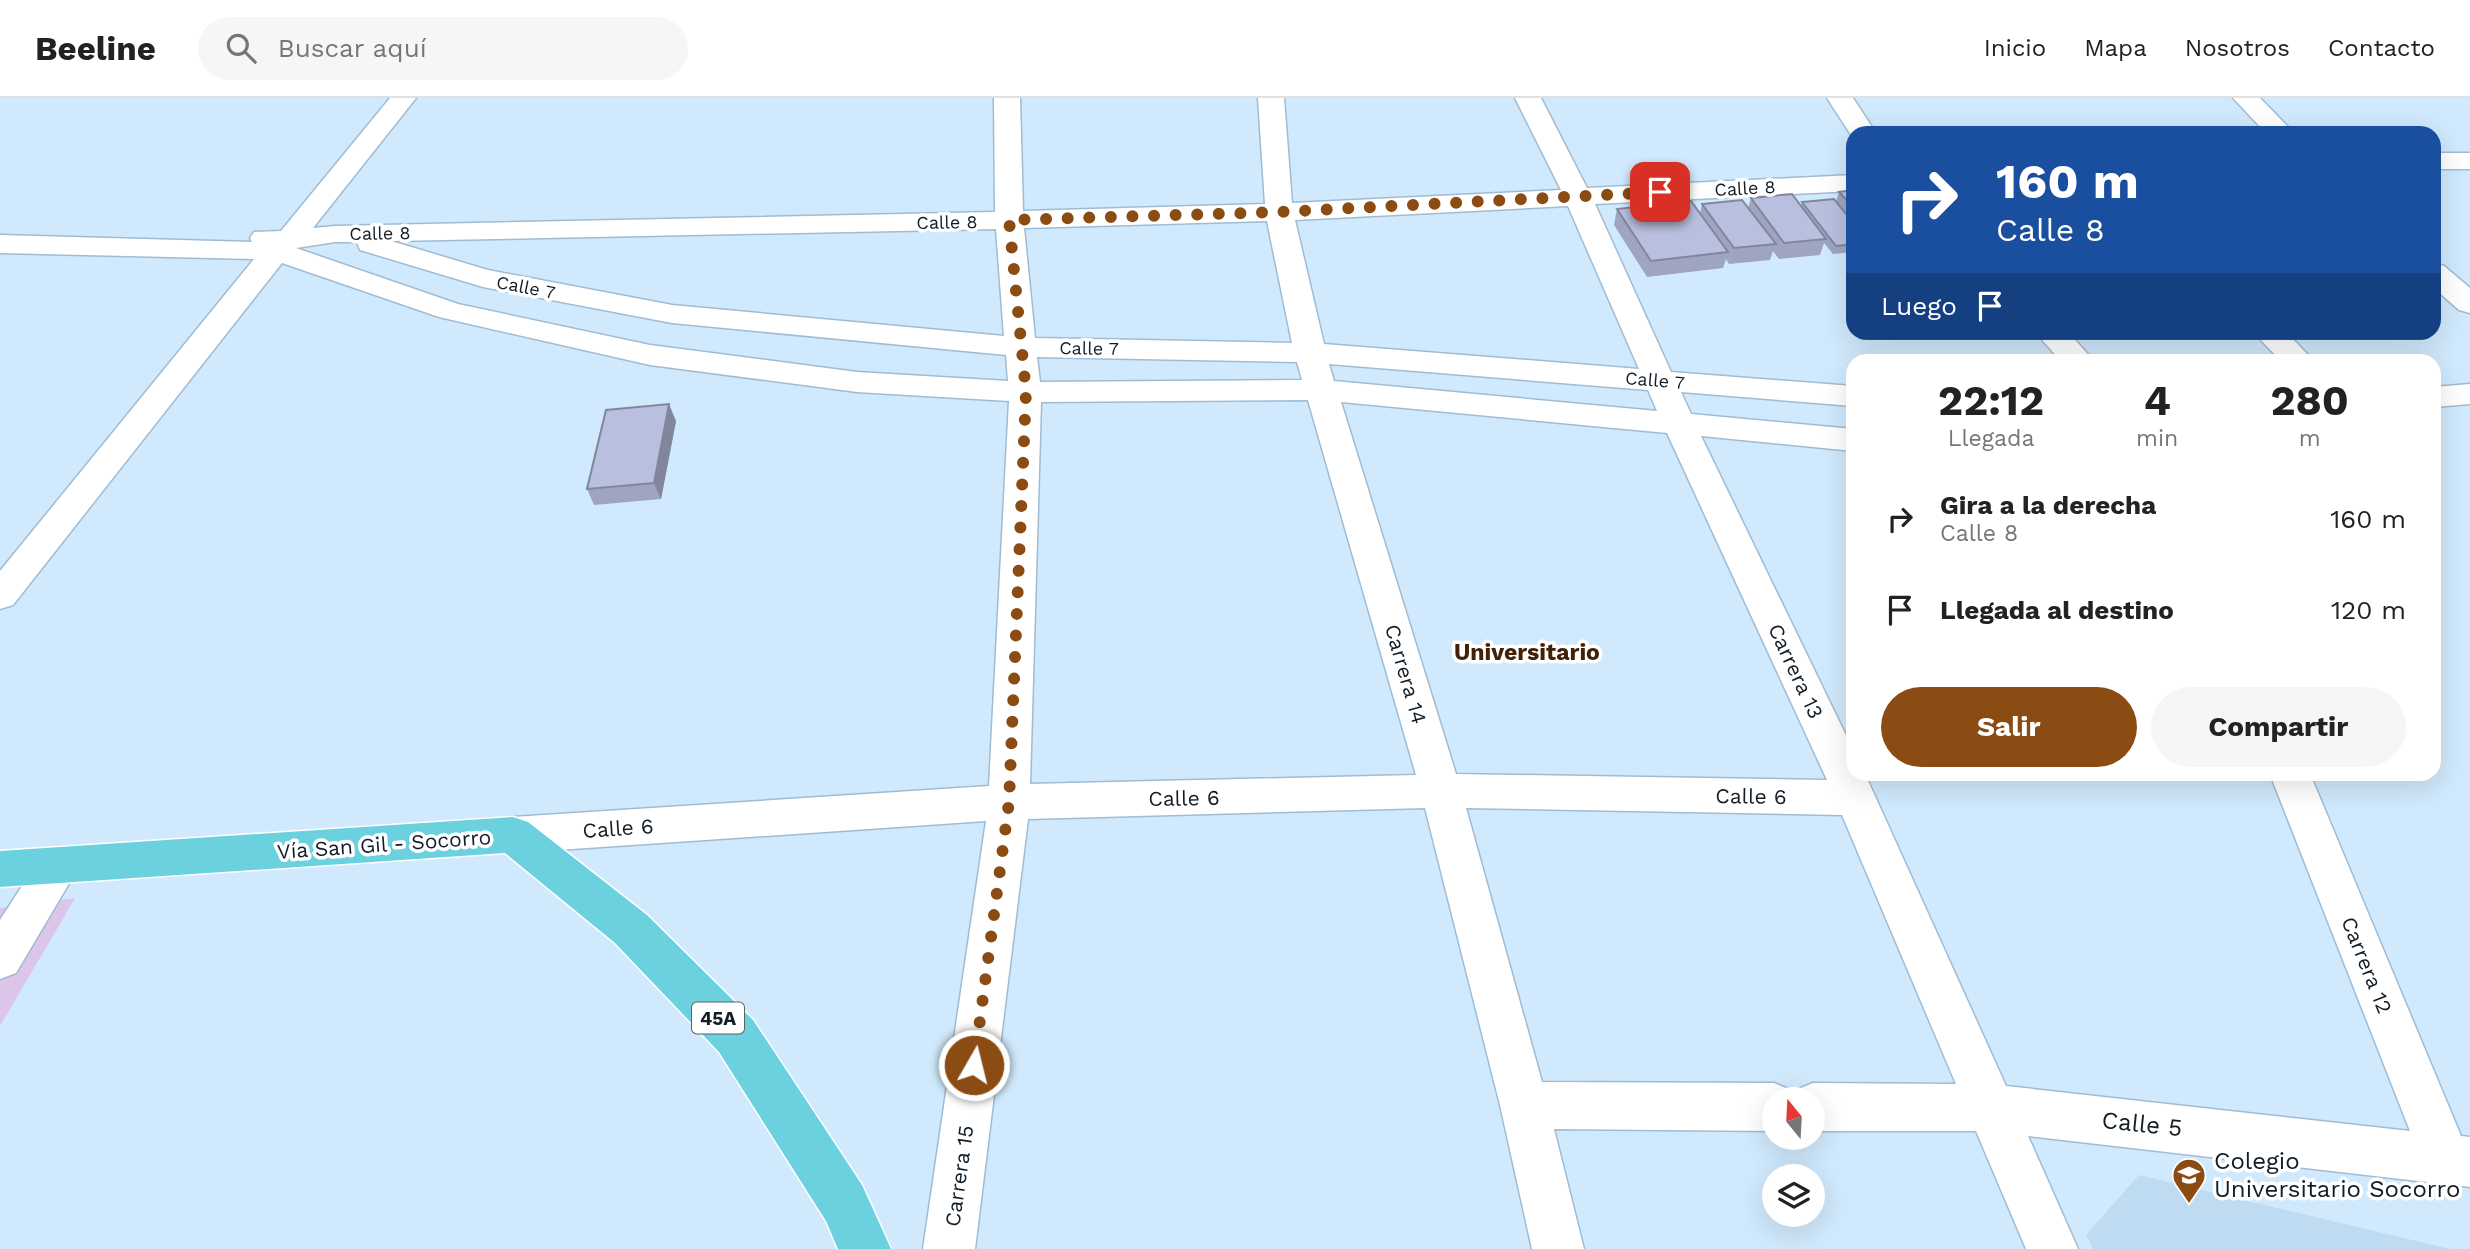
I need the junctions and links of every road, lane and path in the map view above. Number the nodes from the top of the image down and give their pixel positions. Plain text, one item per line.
1 (403, 98) edge
2 (1007, 98) edge
3 (1271, 98) edge
4 (1528, 98) edge
5 (1840, 98) edge
6 (2246, 98) edge
7 (1858, 126) edge
8 (2274, 126) edge
9 (2441, 161) edge
10 (2470, 161) edge
11 (1846, 183) edge
12 (1578, 197) junction
13 (1279, 212) junction
14 (0, 218) edge
15 (1009, 220) junction
16 (335, 234) junction
17 (0, 244) edge
18 (283, 245) junction
19 (2441, 278) edge
20 (2470, 304) edge
21 (672, 314) junction
22 (2058, 340) edge
23 (2277, 340) edge
24 (1023, 347) junction
25 (1310, 353) junction
26 (2071, 354) edge
27 (2291, 354) edge
28 (650, 355) junction
29 (1660, 381) junction
30 (1322, 390) junction
31 (1026, 392) junction
32 (2470, 394) edge
33 (1846, 395) edge
34 (2441, 396) edge
35 (1679, 424) junction
36 (1846, 439) edge
37 (0, 596) edge
38 (1846, 777) edge
39 (1848, 781) edge
40 (2293, 781) edge
41 (1441, 791) junction
42 (1856, 798) junction
43 (1009, 802) junction
44 (513, 835) junction
45 (59, 865) junction
46 (0, 869) edge
47 (0, 959) edge
48 (1524, 1105) junction
49 (1762, 1107) edge
50 (1825, 1107) edge
51 (1991, 1108) junction
52 (2457, 1160) edge
53 (865, 1249) edge
54 (949, 1249) edge
55 (1558, 1249) edge
56 (2052, 1249) edge

1 - 18 street
2 - 15 street, Carrera 15
3 - 13 street, Carrera 14
4 - 12 street, Carrera 13
5 - 7 street
6 - 8 street
9 - 10 street
11 - 12 street, Calle 8
12 - 13 street, Calle 8
12 - 29 street, Carrera 13
13 - 15 street, Calle 8
13 - 25 street, Carrera 14
14 - 18 street
15 - 16 street, Calle 8
15 - 24 street, Carrera 15
16 - 18 street, Calle 8
16 - 21 street, Calle 7
17 - 18 street
18 - 28 street
18 - 37 street
19 - 20 street
21 - 24 street, Calle 7
21 - 28 street
22 - 26 street
23 - 27 street
24 - 25 street, Calle 7
24 - 31 street, Carrera 15
25 - 29 street, Calle 7
25 - 30 street, Carrera 14
28 - 31 street
29 - 33 street, Calle 7
29 - 35 street, Carrera 13
30 - 31 street
30 - 35 street
30 - 41 street, Carrera 14
31 - 43 street, Carrera 15
32 - 34 street
35 - 36 street
35 - 38 street, Carrera 13
39 - 42 street, Carrera 13
40 - 52 street, Carrera 12
41 - 42 street, Calle 6
41 - 43 street, Calle 6
41 - 48 street, Carrera 14
42 - 51 street, Carrera 13
43 - 44 street, Calle 6
43 - 54 street, Carrera 15
44 - 45 highway, Vía San Gil - Socorro
44 - 53 highway, Vía San Gil - Socorro / 45A
45 - 46 highway, Vía San Gil - Socorro
45 - 47 street
48 - 49 street
48 - 55 street, Carrera 14
50 - 51 street, Calle 5
51 - 52 street, Calle 5
51 - 56 street, Carrera 13

